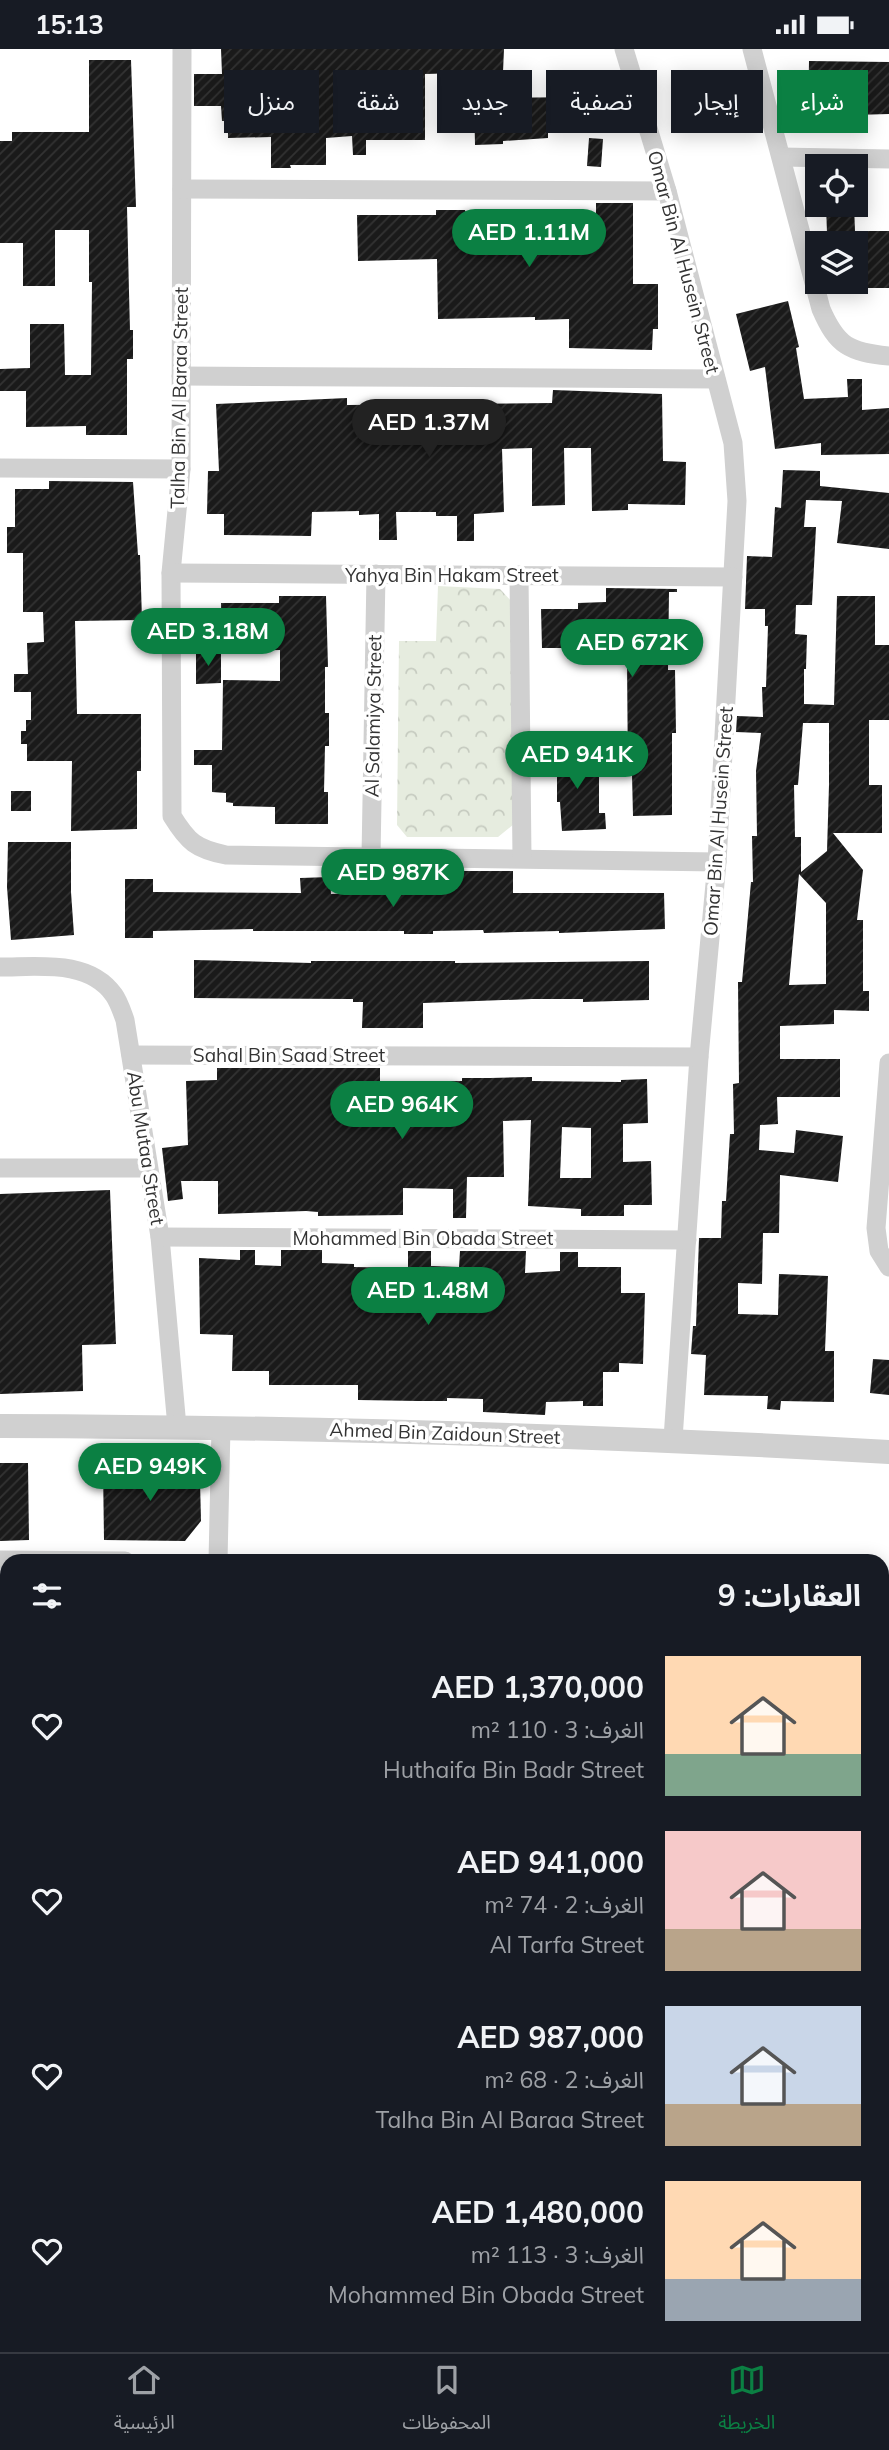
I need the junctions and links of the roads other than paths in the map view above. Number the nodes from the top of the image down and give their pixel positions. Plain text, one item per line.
1 (182, 49) edge
2 (624, 49) edge
3 (752, 49) edge
4 (782, 157) junction
5 (889, 159) edge
6 (182, 189) junction
7 (667, 191) junction
8 (889, 356) edge
9 (181, 376) junction
10 (716, 379) junction
11 (0, 468) edge
12 (181, 469) junction
13 (170, 573) junction
14 (376, 574) junction
15 (519, 575) junction
16 (733, 577) junction
17 (371, 857) junction
18 (522, 858) junction
19 (717, 862) junction
20 (0, 967) edge
21 (131, 1055) junction
22 (699, 1057) junction
23 (889, 1063) edge
24 (887, 1109) edge
25 (0, 1168) edge
26 (148, 1168) junction
27 (160, 1237) junction
28 (687, 1240) junction
29 (889, 1267) edge
30 (0, 1426) edge
31 (177, 1426) junction
32 (221, 1426) junction
33 (673, 1439) junction
34 (889, 1452) edge
35 (218, 1554) edge

1 - 6 street, Talha Bin Al Baraa Street
2 - 7 street, Omar Bin Al Husein Street
3 - 4 street
4 - 5 street
4 - 8 street
6 - 7 street
6 - 9 street, Talha Bin Al Baraa Street
7 - 10 street, Omar Bin Al Husein Street
9 - 10 street
9 - 12 street, Talha Bin Al Baraa Street
10 - 16 street, Omar Bin Al Husein Street
11 - 12 street
12 - 13 street, Talha Bin Al Baraa Street
13 - 14 street, Yahya Bin Hakam Street
13 - 17 street, Talha Bin Al Baraa Street
14 - 15 street, Yahya Bin Hakam Street
14 - 17 street, Al Salamiya Street
15 - 16 street, Yahya Bin Hakam Street
15 - 18 street
16 - 19 street, Omar Bin Al Husein Street
17 - 18 street, Talha Bin Al Baraa Street
18 - 19 street, Talha Bin Al Baraa Street
19 - 22 street, Omar Bin Al Husein Street
20 - 21 street, Abu Mutaa Street
21 - 22 street, Sahal Bin Saad Street
21 - 26 street, Abu Mutaa Street
22 - 28 street, Omar Bin Al Husein Street
23 - 24 street
24 - 29 street
25 - 26 street
26 - 27 street, Abu Mutaa Street
27 - 28 street, Mohammed Bin Obada Street
27 - 31 street, Abu Mutaa Street
28 - 33 street, Omar Bin Al Husein Street
30 - 31 street, Ahmed Bin Zaidoun Street
31 - 32 street, Ahmed Bin Zaidoun Street
32 - 33 street, Ahmed Bin Zaidoun Street
32 - 35 street
33 - 34 street, Ahmed Bin Zaidoun Street

